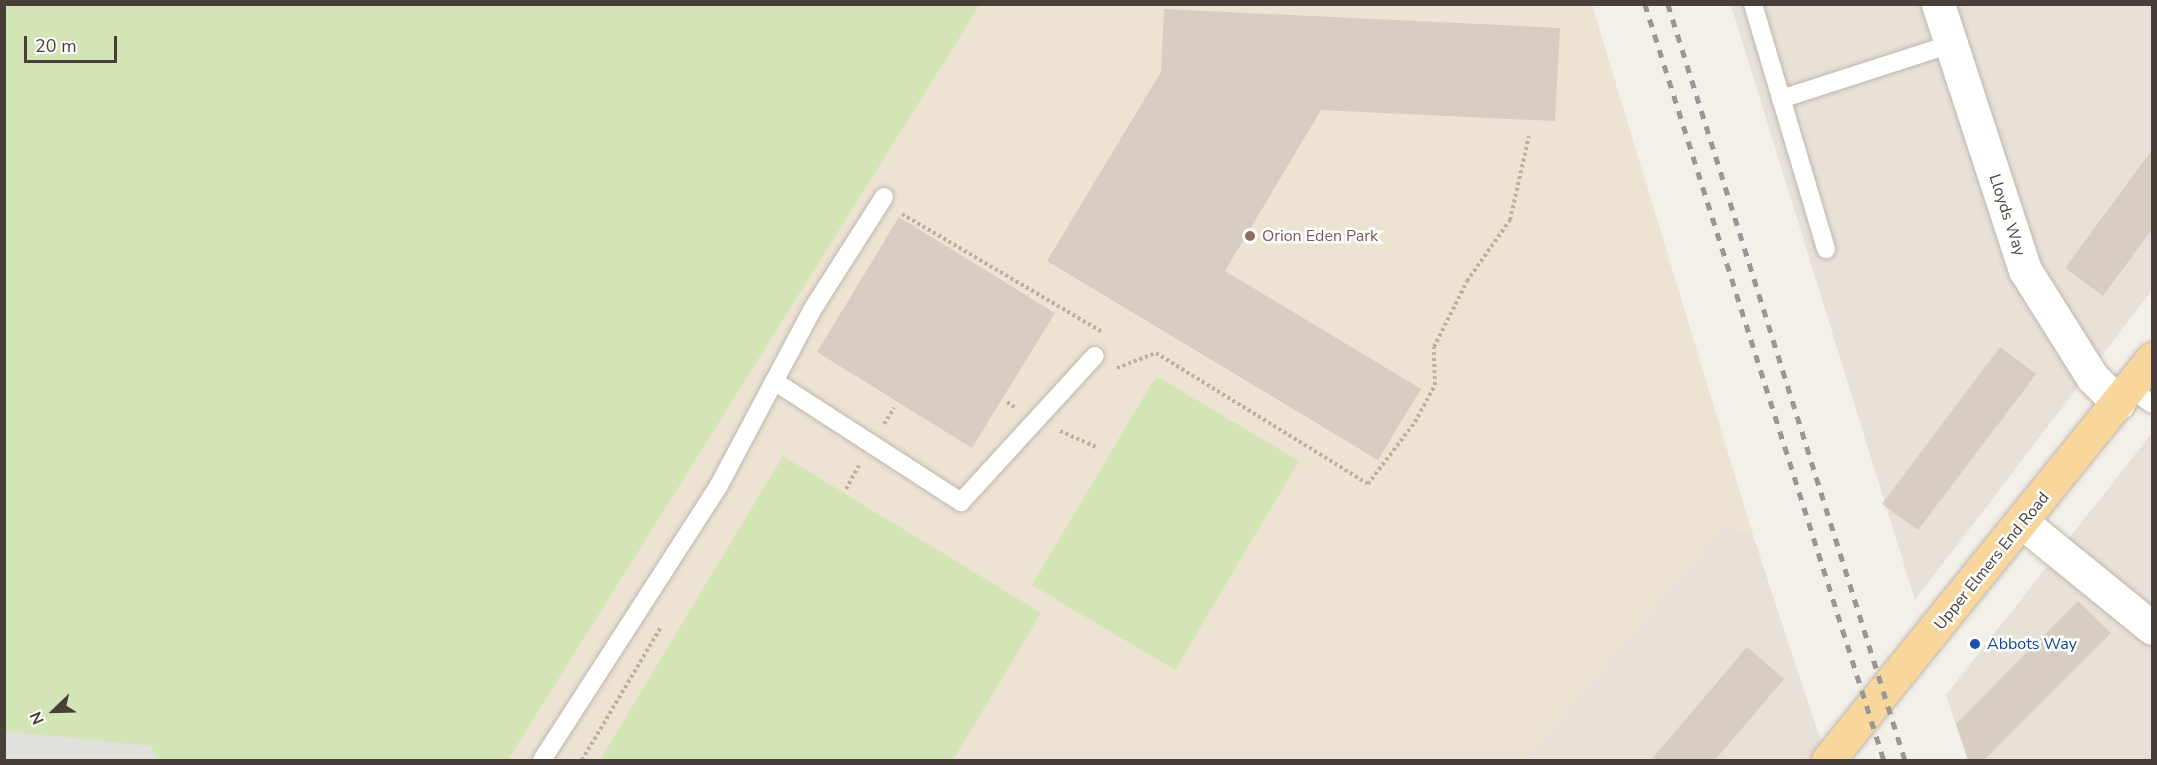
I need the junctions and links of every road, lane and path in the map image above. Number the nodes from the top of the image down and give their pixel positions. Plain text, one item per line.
1 (1753, 4) edge
2 (1938, 4) edge
3 (1951, 44) junction
4 (1782, 99) junction
5 (1529, 136) dead end
6 (890, 204) joint
7 (1826, 249) dead end
8 (1095, 356) junction
9 (2152, 359) edge
10 (774, 381) junction
11 (2134, 398) edge
12 (2023, 523) junction
13 (2152, 628) edge
14 (542, 760) edge
15 (1828, 760) edge

1 - 4 lane
2 - 3 street, Lloyds Way
3 - 4 lane
3 - 11 street, Lloyds Way
4 - 7 lane
5 - 8 path
6 - 8 path
6 - 10 lane
8 - 10 lane
9 - 11 main road, Upper Elmers End Road
10 - 14 lane
11 - 12 main road, Upper Elmers End Road
12 - 13 street
12 - 15 main road, Upper Elmers End Road

